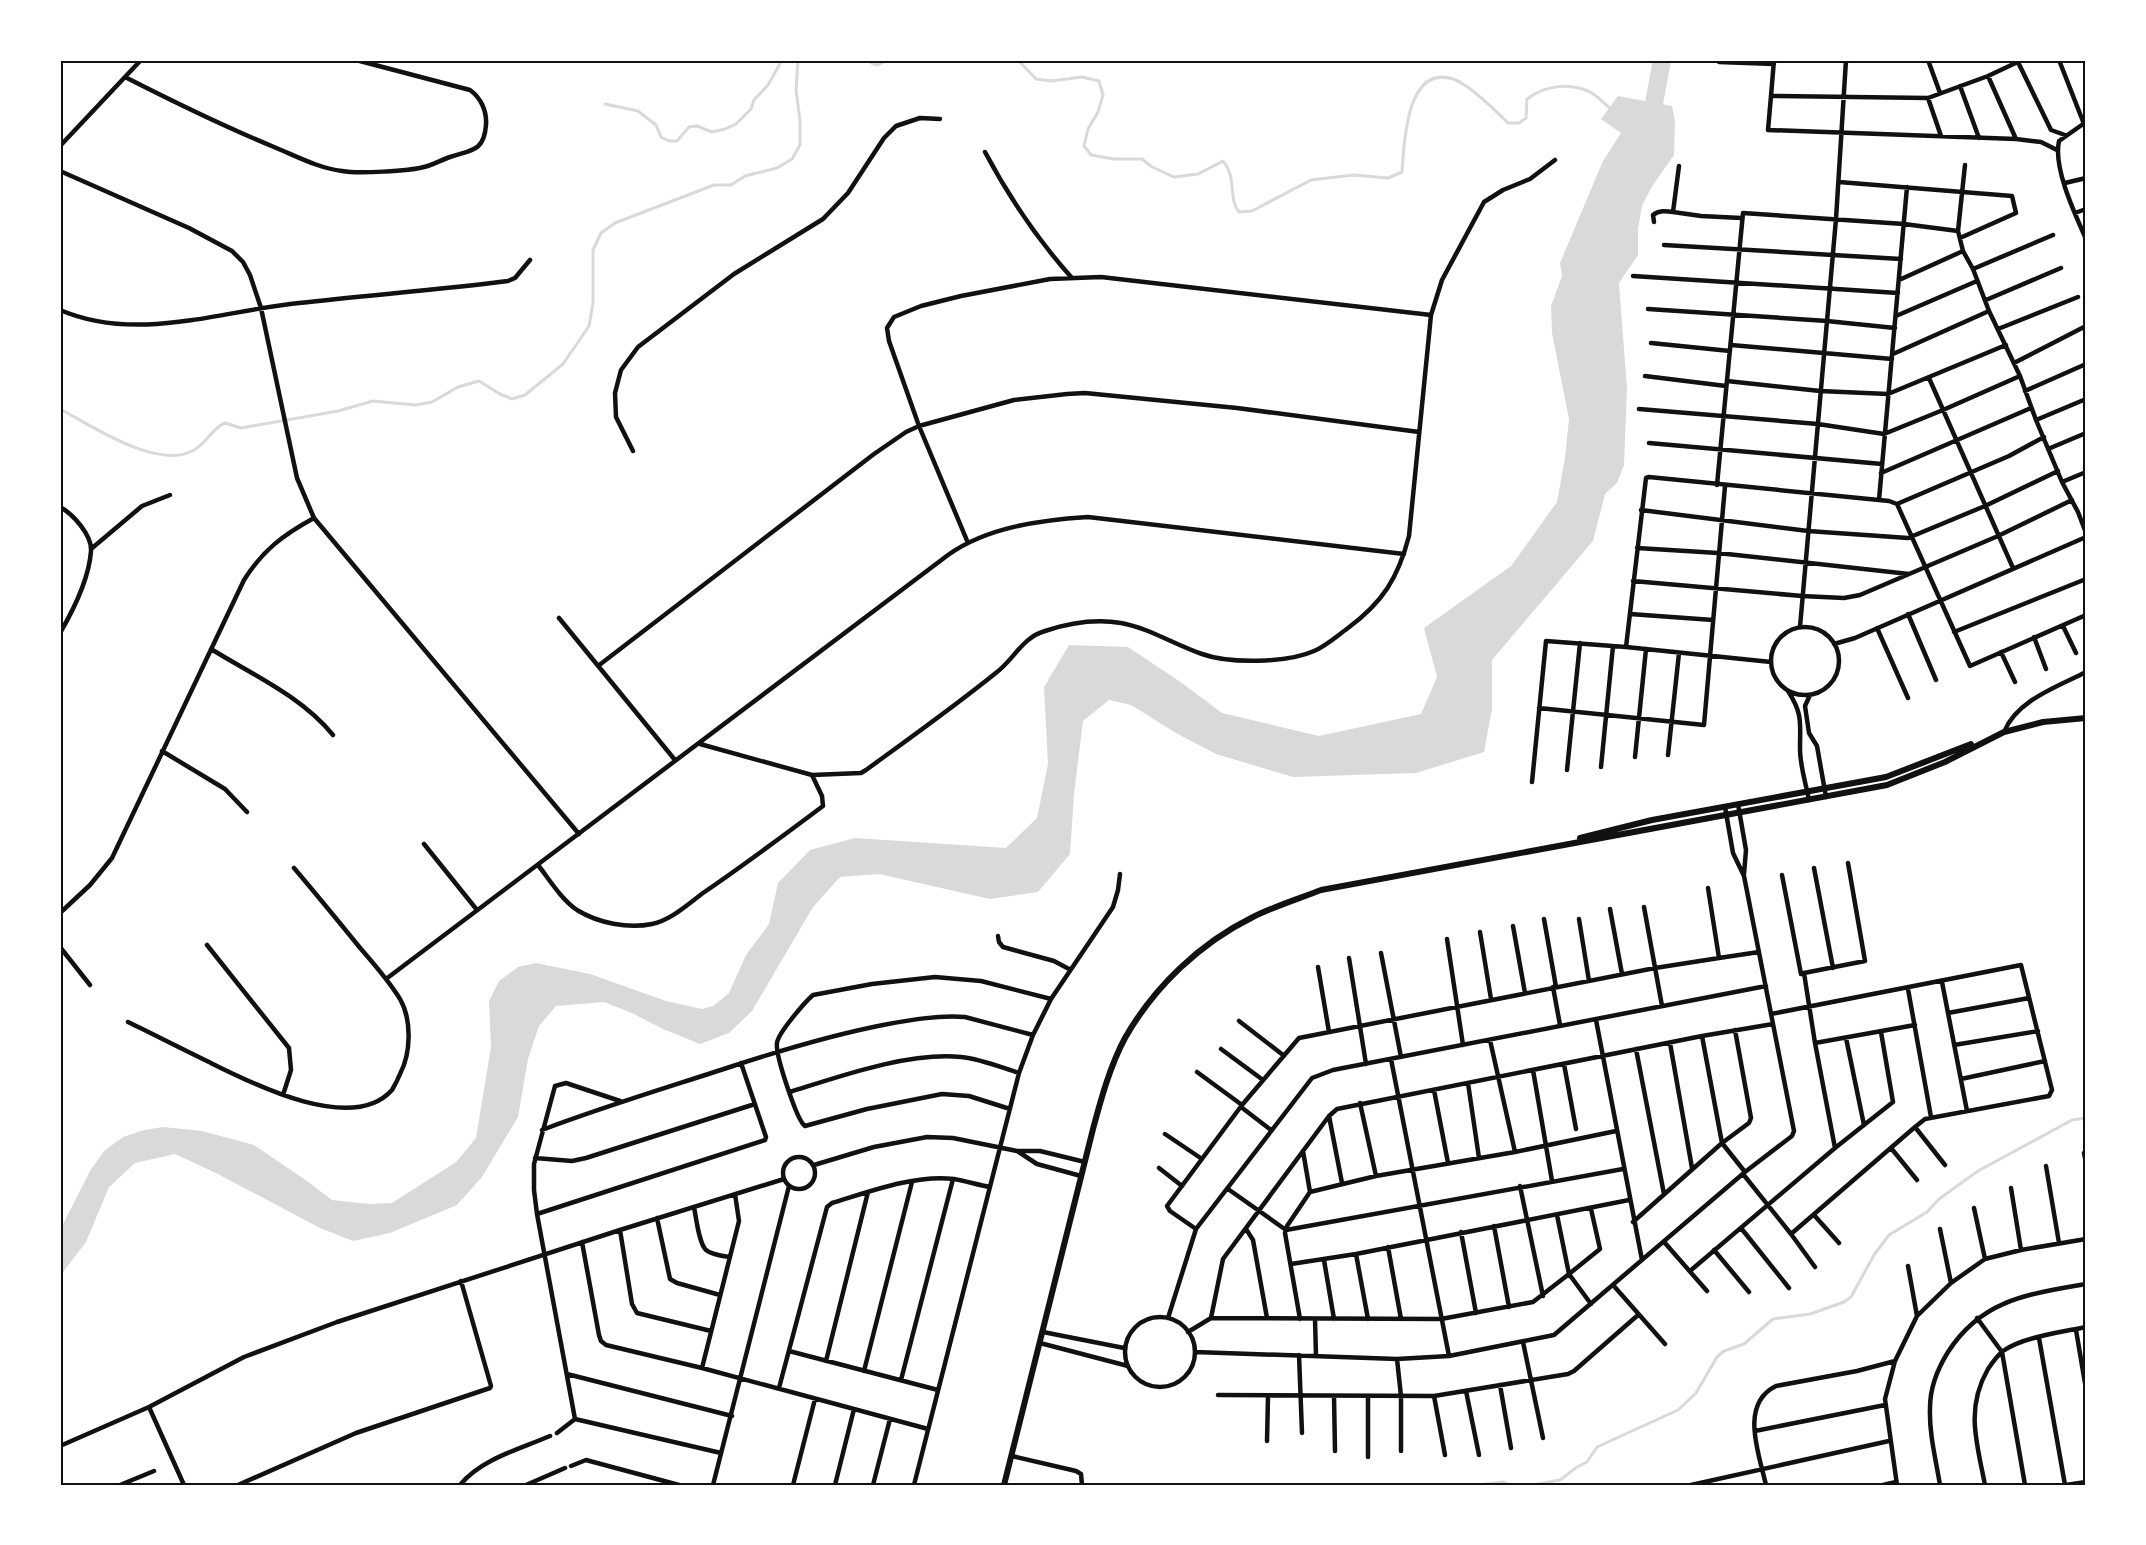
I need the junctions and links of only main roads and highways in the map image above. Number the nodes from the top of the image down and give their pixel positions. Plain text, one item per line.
1 (2086, 718) edge
2 (1992, 737) junction
3 (1527, 851) junction
4 (1004, 1485) edge

1 - 2 main road
2 - 3 main road
2 - 3 main road
3 - 4 main road

